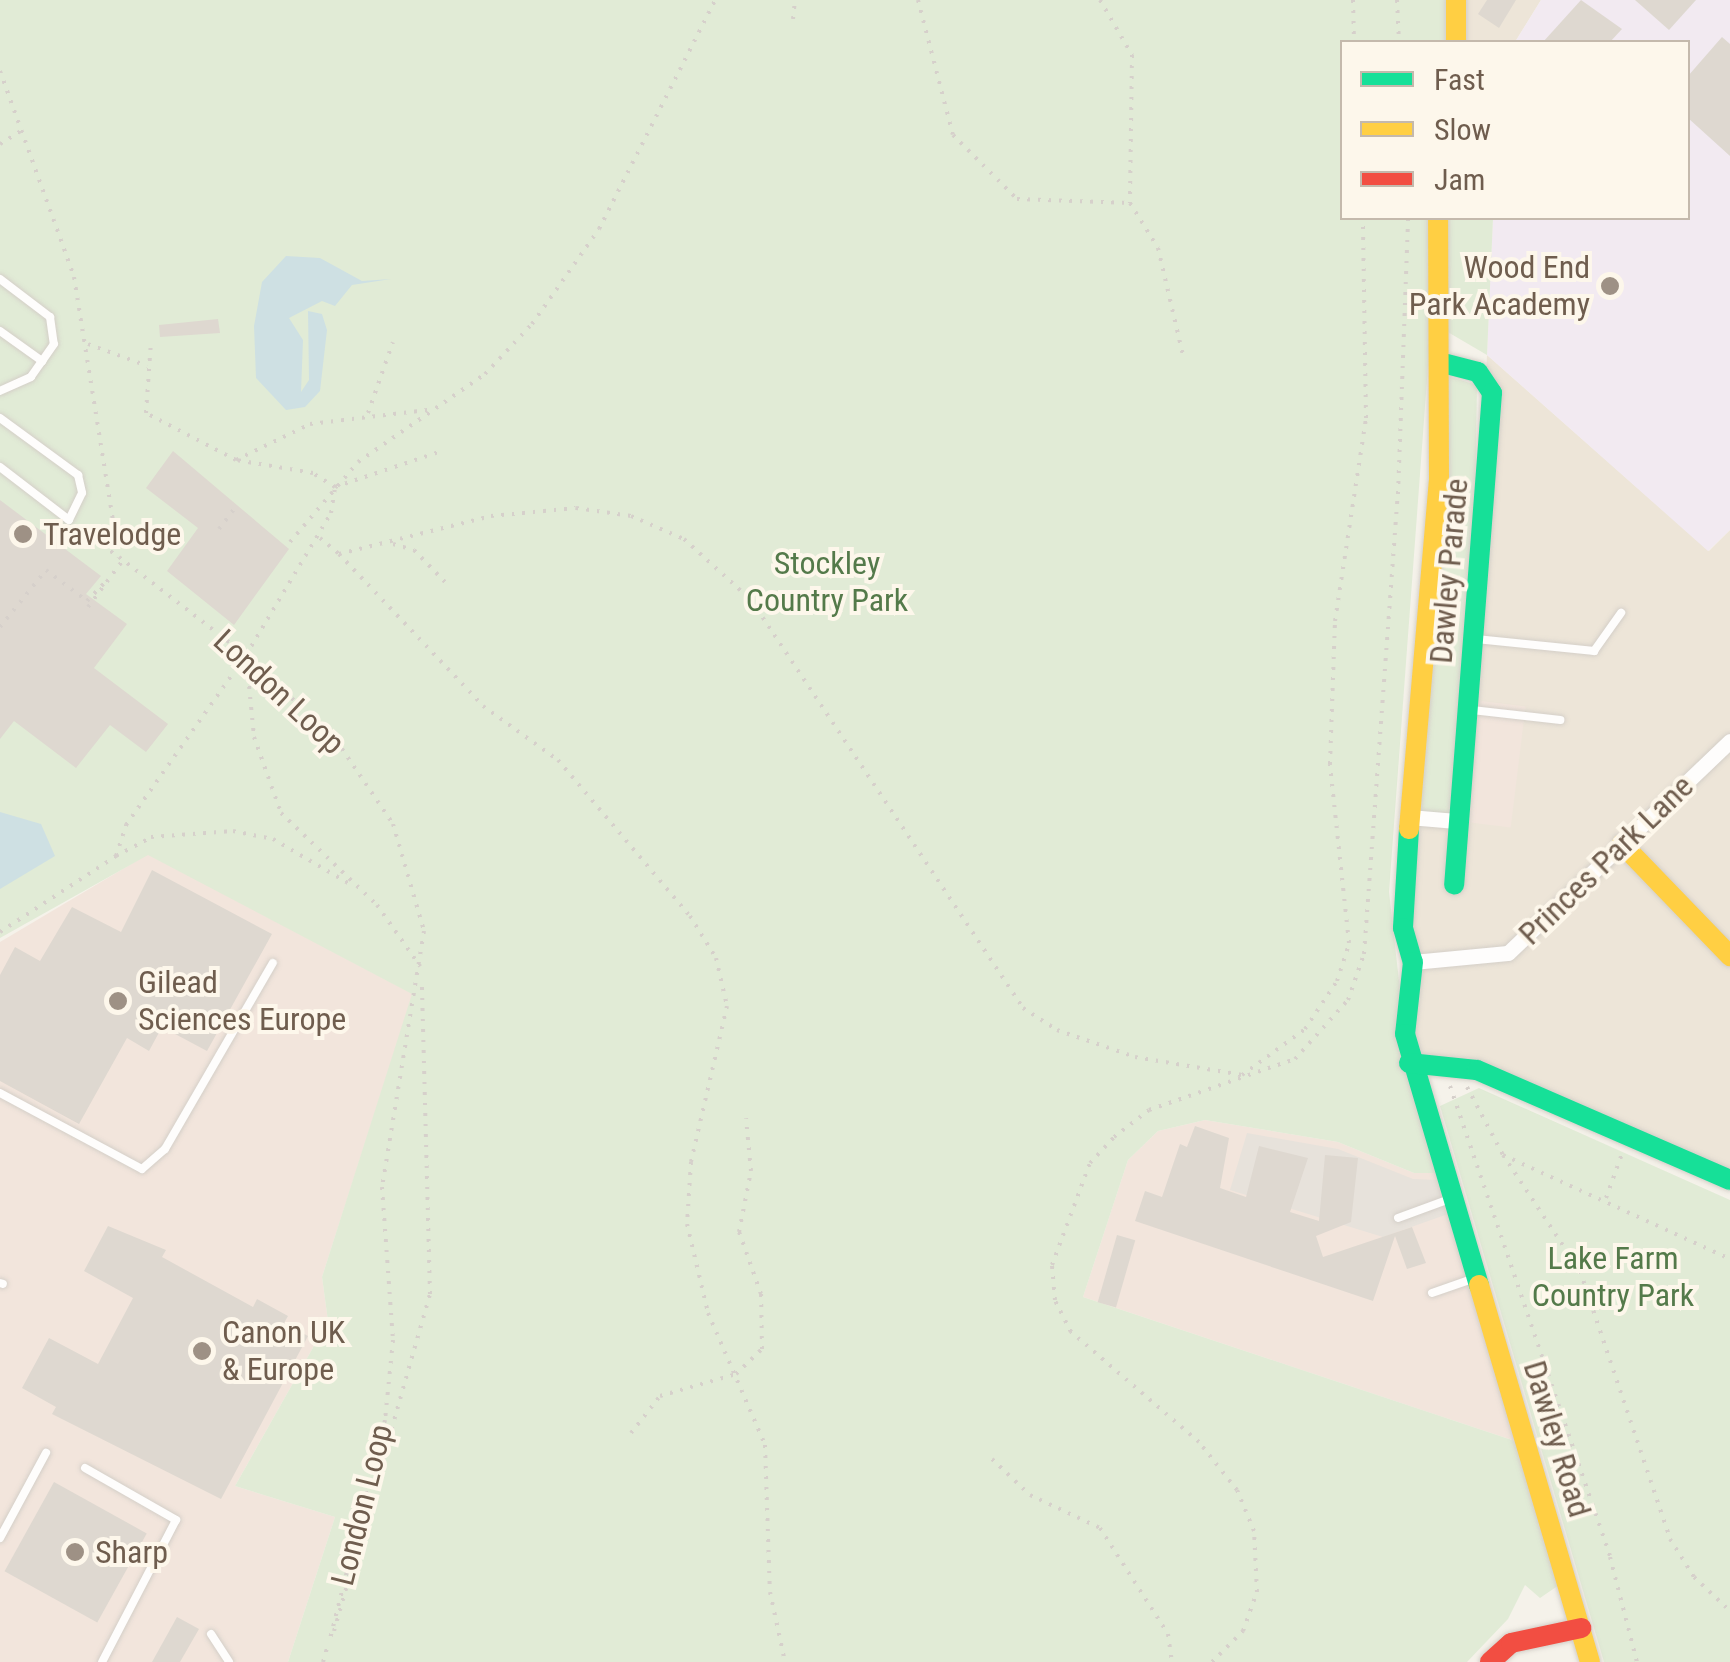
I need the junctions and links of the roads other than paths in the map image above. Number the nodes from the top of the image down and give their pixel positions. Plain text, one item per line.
1 (1456, 0) edge
2 (1456, 40) edge
3 (1438, 220) edge
4 (0, 278) edge
5 (0, 331) edge
6 (42, 362) junction
7 (1438, 362) junction
8 (0, 391) edge
9 (0, 418) edge
10 (0, 467) edge
11 (1621, 613) dead end
12 (1473, 638) junction
13 (1468, 709) junction
14 (1560, 720) dead end
15 (1730, 741) edge
16 (1409, 817) junction
17 (1456, 821) junction
18 (1622, 844) junction
19 (1454, 885) dead end
20 (1730, 956) edge
21 (1413, 962) junction
22 (273, 963) dead end
23 (1409, 1064) junction
24 (0, 1093) edge
25 (1730, 1180) edge
26 (1450, 1199) junction
27 (1398, 1218) dead end
28 (1475, 1278) junction
29 (1432, 1293) dead end
30 (46, 1453) dead end
31 (85, 1468) dead end
32 (0, 1538) edge
33 (1581, 1628) junction
34 (211, 1634) dead end
35 (102, 1662) edge
36 (229, 1662) edge
37 (1490, 1662) edge
38 (1590, 1662) edge

1 - 2 main road
3 - 7 main road
4 - 6 lane
5 - 6 lane
6 - 8 lane
7 - 12 main road, Dawley Parade
7 - 16 main road
9 - 10 lane
11 - 12 lane
12 - 13 main road, Dawley Parade
13 - 14 lane
13 - 17 main road, Dawley Parade
15 - 18 street, Princes Park Lane
16 - 17 street
16 - 21 main road
17 - 19 main road, Dawley Parade
18 - 20 main road
18 - 21 street, Princes Park Lane
21 - 23 main road, Dawley Road
22 - 24 lane
23 - 25 main road
23 - 26 main road, Dawley Road
26 - 27 lane
26 - 28 main road, Dawley Road
28 - 29 lane
28 - 33 main road, Dawley Road
30 - 32 lane
31 - 35 lane
33 - 37 main road
33 - 38 main road, Dawley Road
34 - 36 lane

